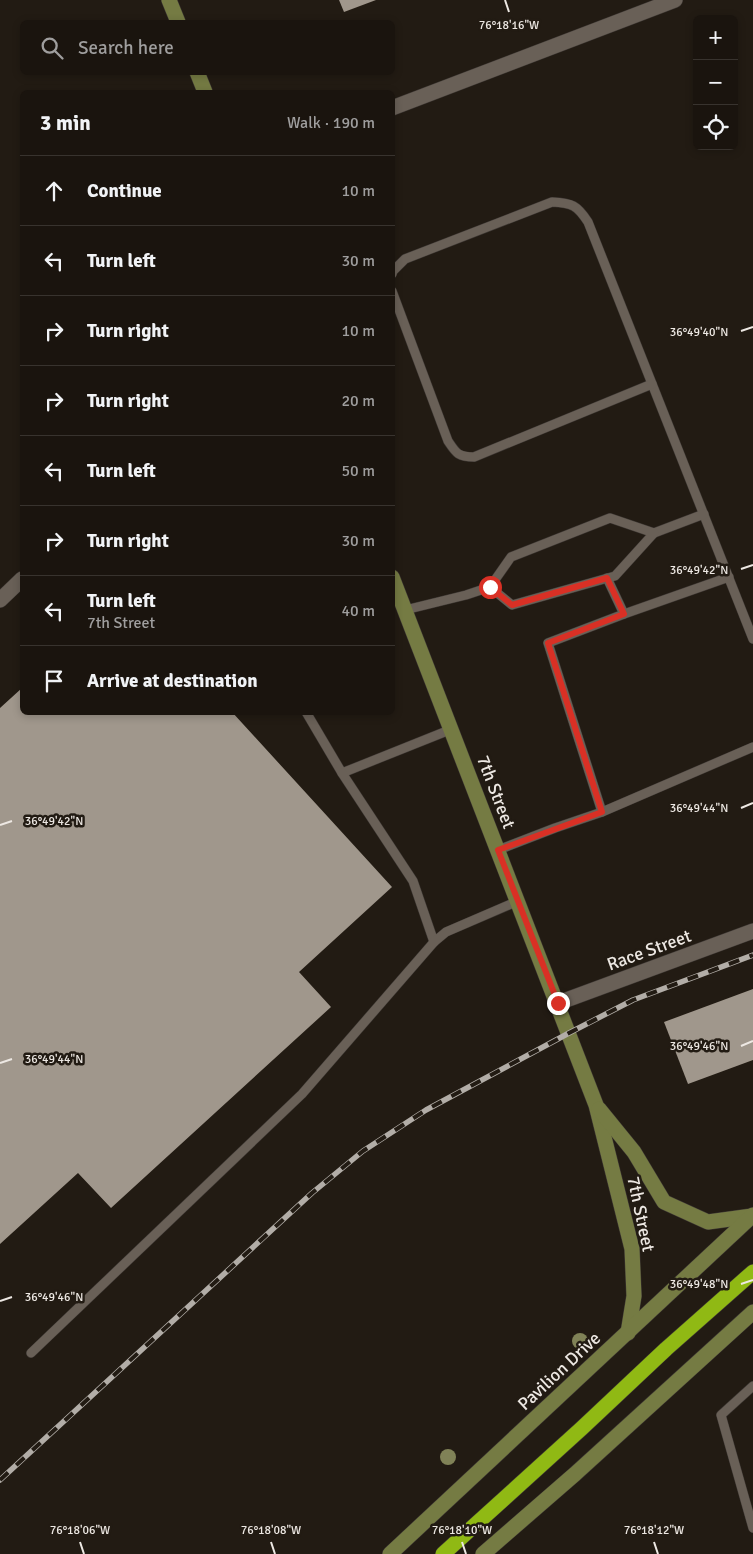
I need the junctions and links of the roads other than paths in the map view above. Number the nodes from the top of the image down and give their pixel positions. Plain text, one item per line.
1 (169, 0) edge
2 (675, 0) edge
3 (177, 20) edge
4 (198, 75) edge
5 (204, 90) edge
6 (395, 107) edge
7 (395, 269) edge
8 (395, 299) edge
9 (652, 384) junction
10 (704, 514) junction
11 (654, 533) junction
12 (729, 577) junction
13 (607, 578) junction
14 (20, 581) edge
15 (395, 585) edge
16 (490, 587) junction
17 (0, 600) edge
18 (405, 610) junction
19 (624, 614) junction
20 (753, 639) edge
21 (308, 715) edge
22 (452, 730) junction
23 (753, 747) edge
24 (342, 773) junction
25 (602, 812) junction
26 (498, 850) junction
27 (518, 901) junction
28 (753, 931) edge
29 (434, 942) junction
30 (558, 1003) junction
31 (596, 1105) junction
32 (753, 1216) edge
33 (753, 1272) edge
34 (753, 1312) edge
35 (628, 1333) junction
36 (32, 1353) dead end
37 (753, 1386) edge
38 (753, 1528) edge
39 (390, 1554) edge
40 (443, 1554) edge
41 (484, 1554) edge

1 - 3 street
2 - 6 street
4 - 5 street
7 - 9 lane
8 - 9 lane
9 - 10 lane
10 - 11 lane
10 - 12 lane
11 - 13 lane
11 - 16 lane
12 - 19 lane
12 - 20 lane
13 - 16 lane
13 - 19 lane
14 - 17 street
15 - 18 street, 7th Street
16 - 18 lane
18 - 22 street, 7th Street
19 - 25 lane
21 - 24 lane
22 - 24 lane
22 - 26 street, 7th Street
23 - 25 lane
24 - 29 lane
25 - 26 lane
26 - 27 street, 7th Street
27 - 29 lane
27 - 30 street, 7th Street
28 - 30 street, Race Street
29 - 36 lane
30 - 31 street, 7th Street
31 - 32 street, 7th Street
31 - 35 street, 7th Street
32 - 35 street, Pavilion Drive
33 - 40 highway
34 - 41 street
35 - 39 street, Pavilion Drive
37 - 38 lane

